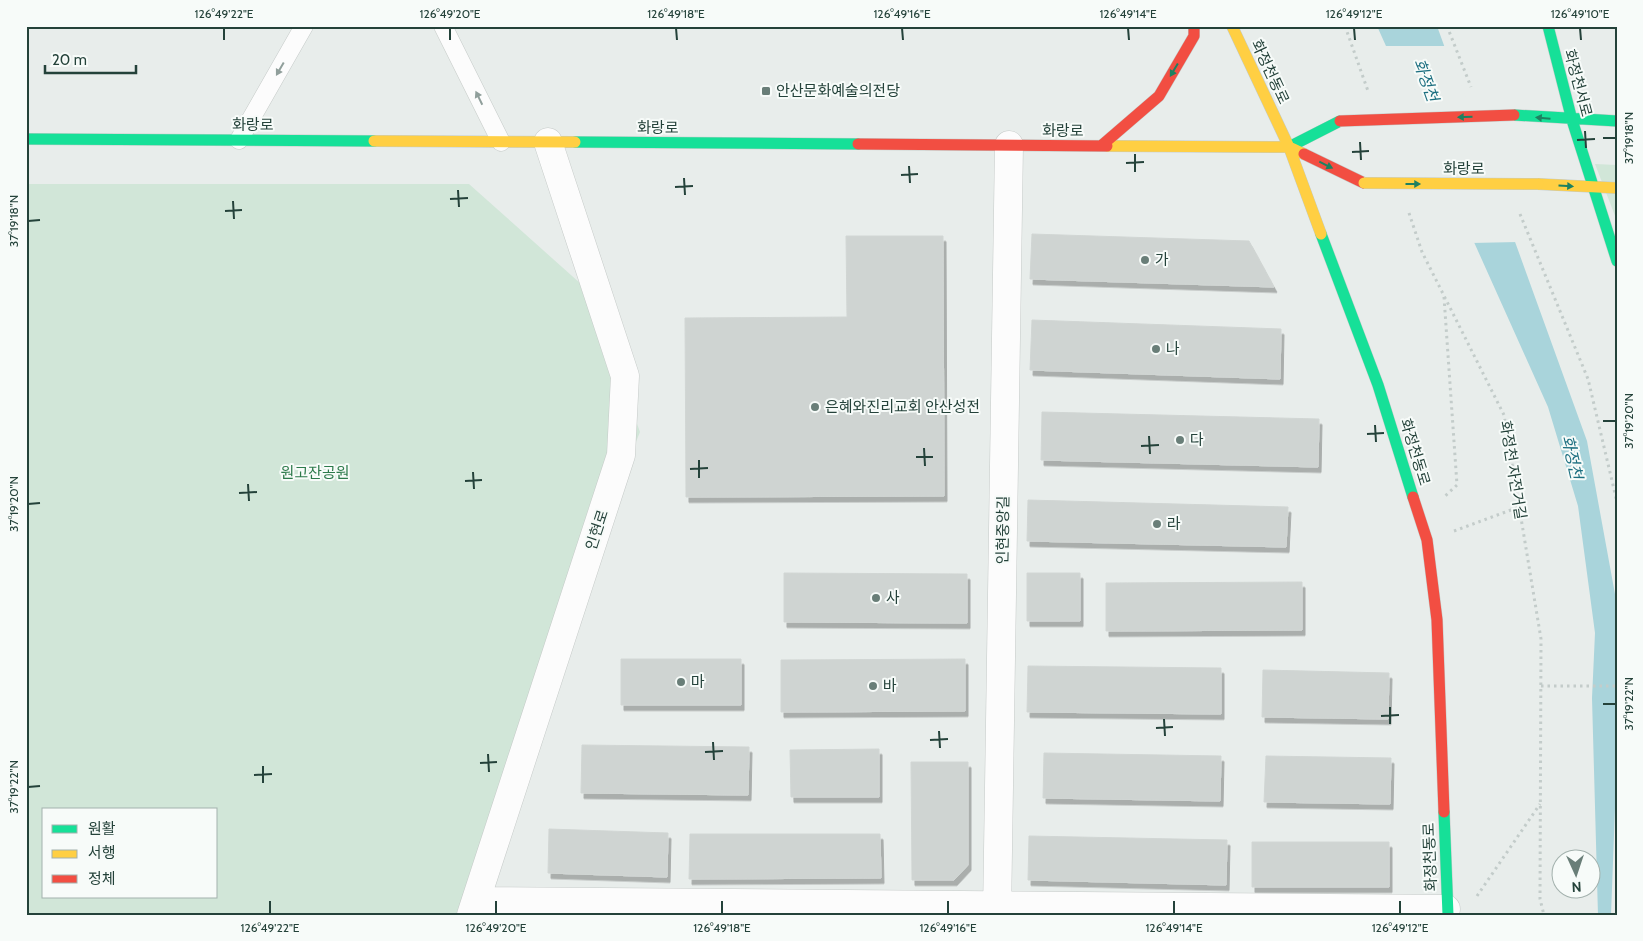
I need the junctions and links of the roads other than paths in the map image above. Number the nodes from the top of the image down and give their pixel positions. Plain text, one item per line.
1 (304, 26) edge
2 (443, 26) edge
3 (1194, 26) edge
4 (1232, 26) edge
5 (1548, 26) edge
6 (1572, 120) junction
7 (1617, 121) edge
8 (26, 139) edge
9 (239, 140) junction
10 (501, 142) junction
11 (548, 142) junction
12 (1009, 145) junction
13 (1101, 146) junction
14 (1289, 147) junction
15 (1594, 188) junction
16 (1617, 188) edge
17 (1617, 261) edge
18 (474, 908) edge
19 (998, 910) edge
20 (1447, 912) edge

1 -> 9 lane
10 -> 2 lane
3 -> 13 street
4 - 14 street, 화정천동로
5 - 6 street, 화정천서로
6 - 7 street, 화랑로
6 -> 14 street, 화랑로, bridge
6 - 15 street, 화정천서로
8 - 9 street, 화랑로
9 - 10 street, 화랑로
10 - 11 street, 화랑로
11 - 12 street, 화랑로
11 - 18 street, 인현로
12 - 13 street, 화랑로
12 - 19 street, 인현중앙길
13 - 14 street, 화랑로
14 -> 15 street, 화랑로, bridge
14 - 20 street, 화정천동로
15 - 16 street, 화랑로
15 - 17 street, 화정천서로
18 - 19 street
19 - 20 street

